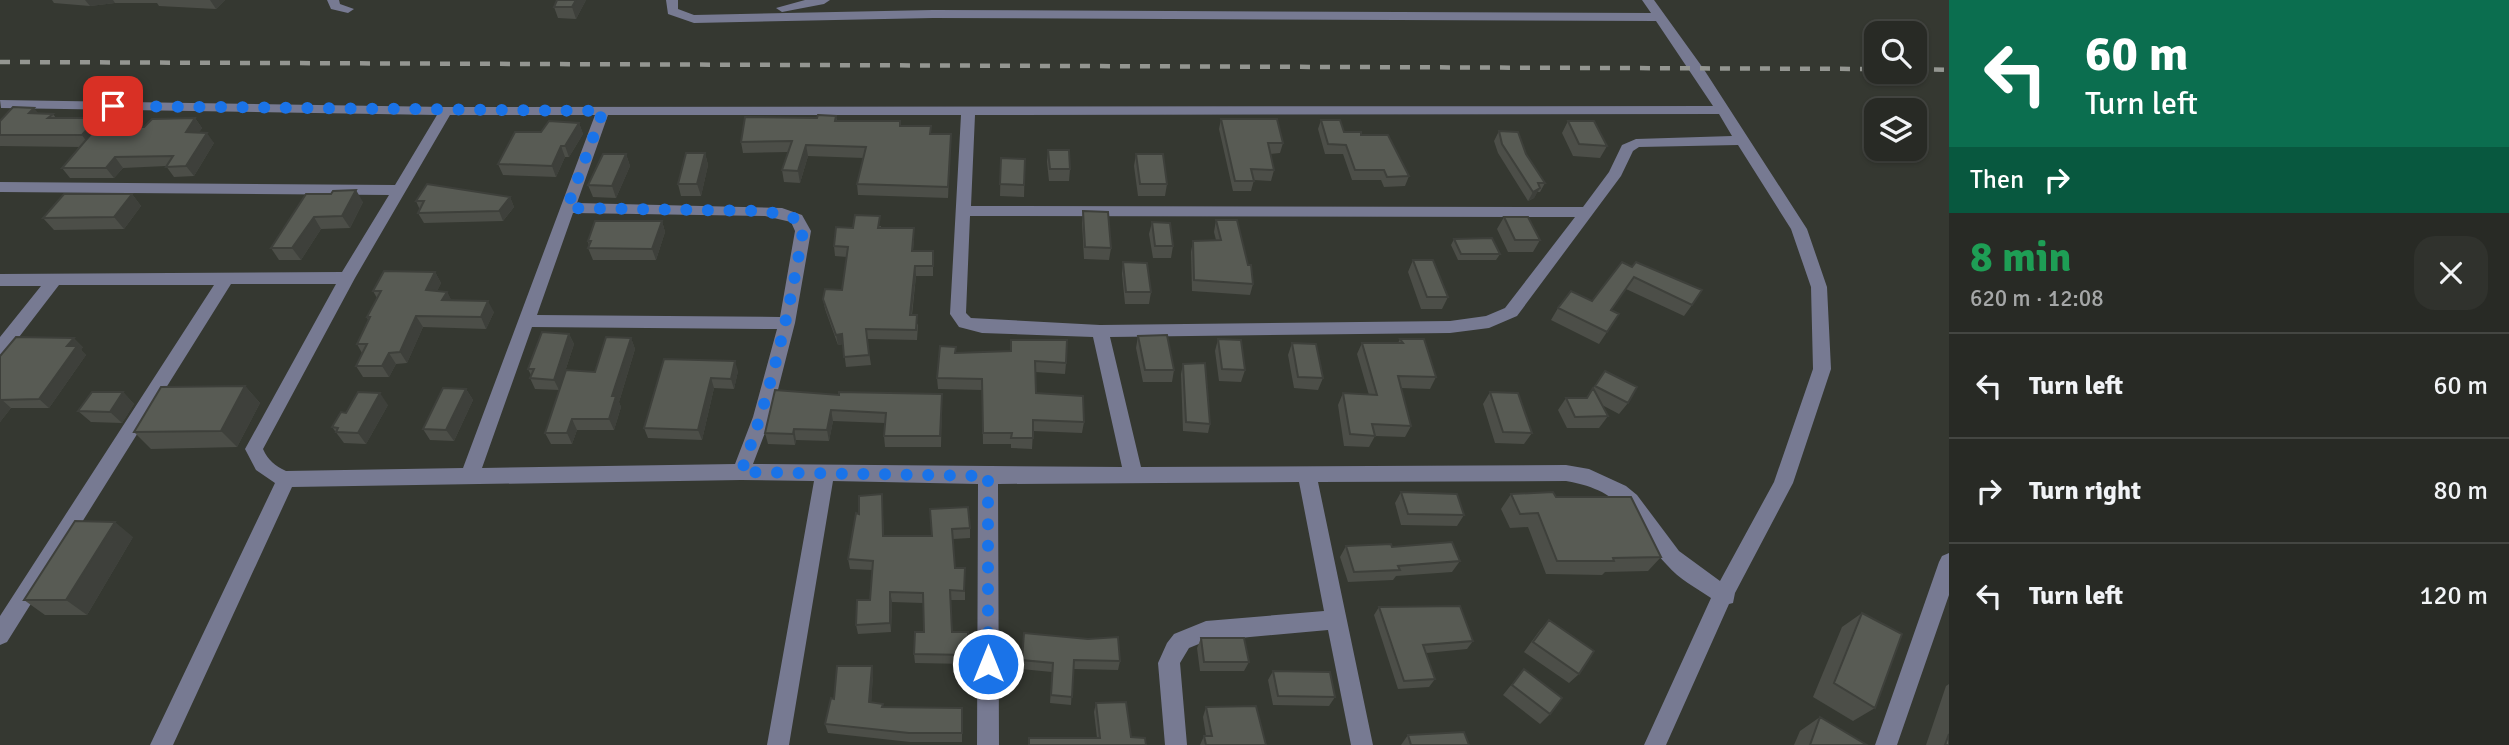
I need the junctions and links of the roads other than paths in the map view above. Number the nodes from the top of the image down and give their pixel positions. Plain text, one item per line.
1 (333, 0) edge
2 (672, 0) edge
3 (824, 0) edge
4 (1648, 0) edge
5 (348, 9) dead end
6 (1659, 17) junction
7 (731, 19) junction
8 (0, 104) edge
9 (968, 110) junction
10 (1722, 110) junction
11 (446, 111) junction
12 (603, 111) junction
13 (1740, 140) junction
14 (0, 187) edge
15 (399, 190) junction
16 (567, 208) junction
17 (965, 211) junction
18 (1587, 212) junction
19 (346, 278) junction
20 (0, 279) edge
21 (55, 279) junction
22 (226, 279) junction
23 (526, 321) junction
24 (787, 323) junction
25 (1100, 331) junction
26 (0, 349) edge
27 (741, 472) junction
28 (825, 473) junction
29 (1133, 475) junction
30 (1307, 475) junction
31 (988, 476) junction
32 (469, 478) junction
33 (286, 479) junction
34 (1949, 562) edge
35 (1726, 596) junction
36 (1337, 621) junction
37 (0, 635) edge
38 (161, 745) edge
39 (778, 745) edge
40 (988, 745) edge
41 (1176, 745) edge
42 (1362, 745) edge
43 (1655, 745) edge
44 (1886, 745) edge

1 - 5 street
2 - 7 street
3 - 7 street
4 - 6 street
6 - 7 street
6 - 10 street
8 - 11 street
9 - 10 street
9 - 12 street
9 - 17 street
10 - 13 street
11 - 12 street
11 - 15 street
12 - 16 street
13 - 18 street
13 - 35 street
14 - 15 street
15 - 19 street
16 - 23 street
16 - 24 street
17 - 18 street
17 - 25 street
18 - 25 street
19 - 22 street
19 - 33 street
20 - 21 street
21 - 22 street
21 - 26 street
22 - 37 street
23 - 24 street
23 - 32 street
24 - 27 street
25 - 29 street
27 - 28 street
27 - 32 street
28 - 31 street
28 - 39 street
29 - 30 street
29 - 31 street
30 - 35 street
30 - 36 street
31 - 40 street
32 - 33 street
33 - 38 street
34 - 44 street
35 - 43 street
36 - 41 street
36 - 42 street

